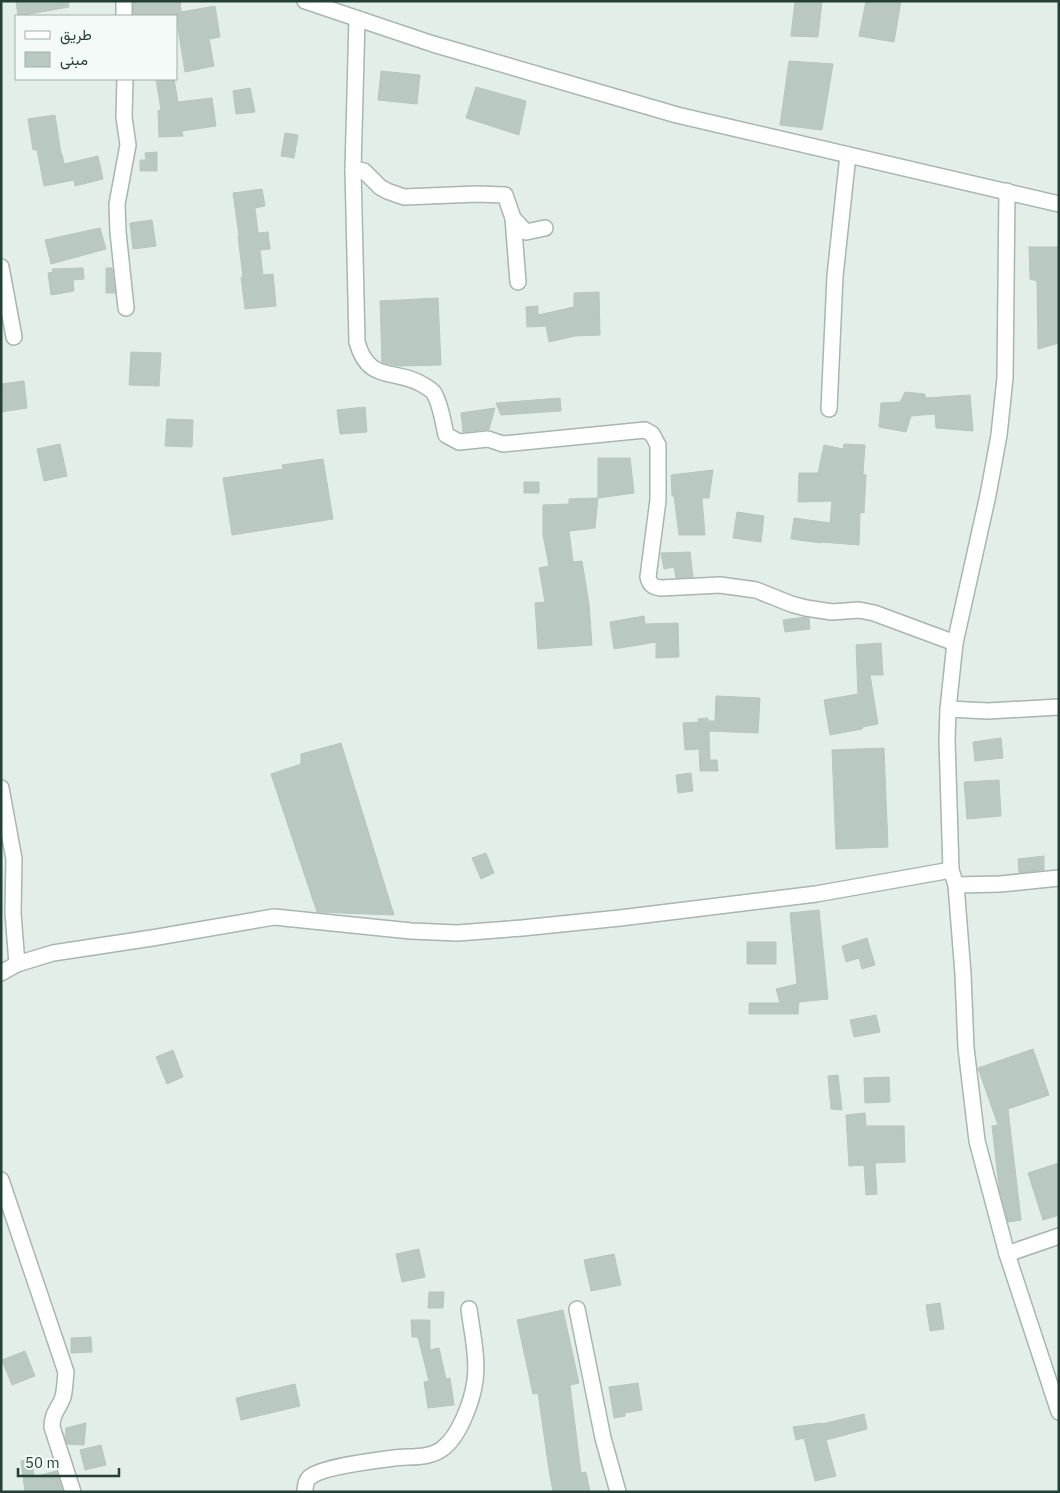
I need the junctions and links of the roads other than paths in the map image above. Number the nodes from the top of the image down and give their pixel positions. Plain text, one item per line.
1 (124, 1) edge
2 (305, 1) edge
3 (124, 15) edge
4 (357, 19) junction
5 (125, 80) edge
6 (848, 155) junction
7 (352, 169) junction
8 (1007, 192) junction
9 (1059, 204) edge
10 (513, 218) junction
11 (545, 228) dead end
12 (1, 267) edge
13 (518, 282) dead end
14 (126, 308) dead end
15 (14, 337) dead end
16 (829, 409) dead end
17 (955, 643) junction
18 (1059, 707) edge
19 (948, 709) junction
20 (1, 788) edge
21 (951, 870) junction
22 (1059, 878) edge
23 (956, 885) junction
24 (17, 964) junction
25 (1, 973) edge
26 (1, 1180) edge
27 (1059, 1236) edge
28 (1008, 1254) junction
29 (469, 1309) dead end
30 (577, 1310) dead end
31 (1059, 1412) edge
32 (72, 1492) edge
33 (305, 1492) edge
34 (618, 1492) edge

1 - 3 street
2 - 4 street
4 - 6 street
4 - 7 street
5 - 14 street
6 - 8 street
6 - 16 street
7 - 10 street
7 - 17 street
8 - 9 street
8 - 17 street
10 - 11 street
10 - 13 street
12 - 15 street
17 - 19 street
18 - 19 street
19 - 21 street
20 - 24 street
21 - 23 street
21 - 24 street
22 - 23 street
23 - 28 street
24 - 25 street
26 - 32 street
27 - 28 street
28 - 31 street
29 - 33 street
30 - 34 street

